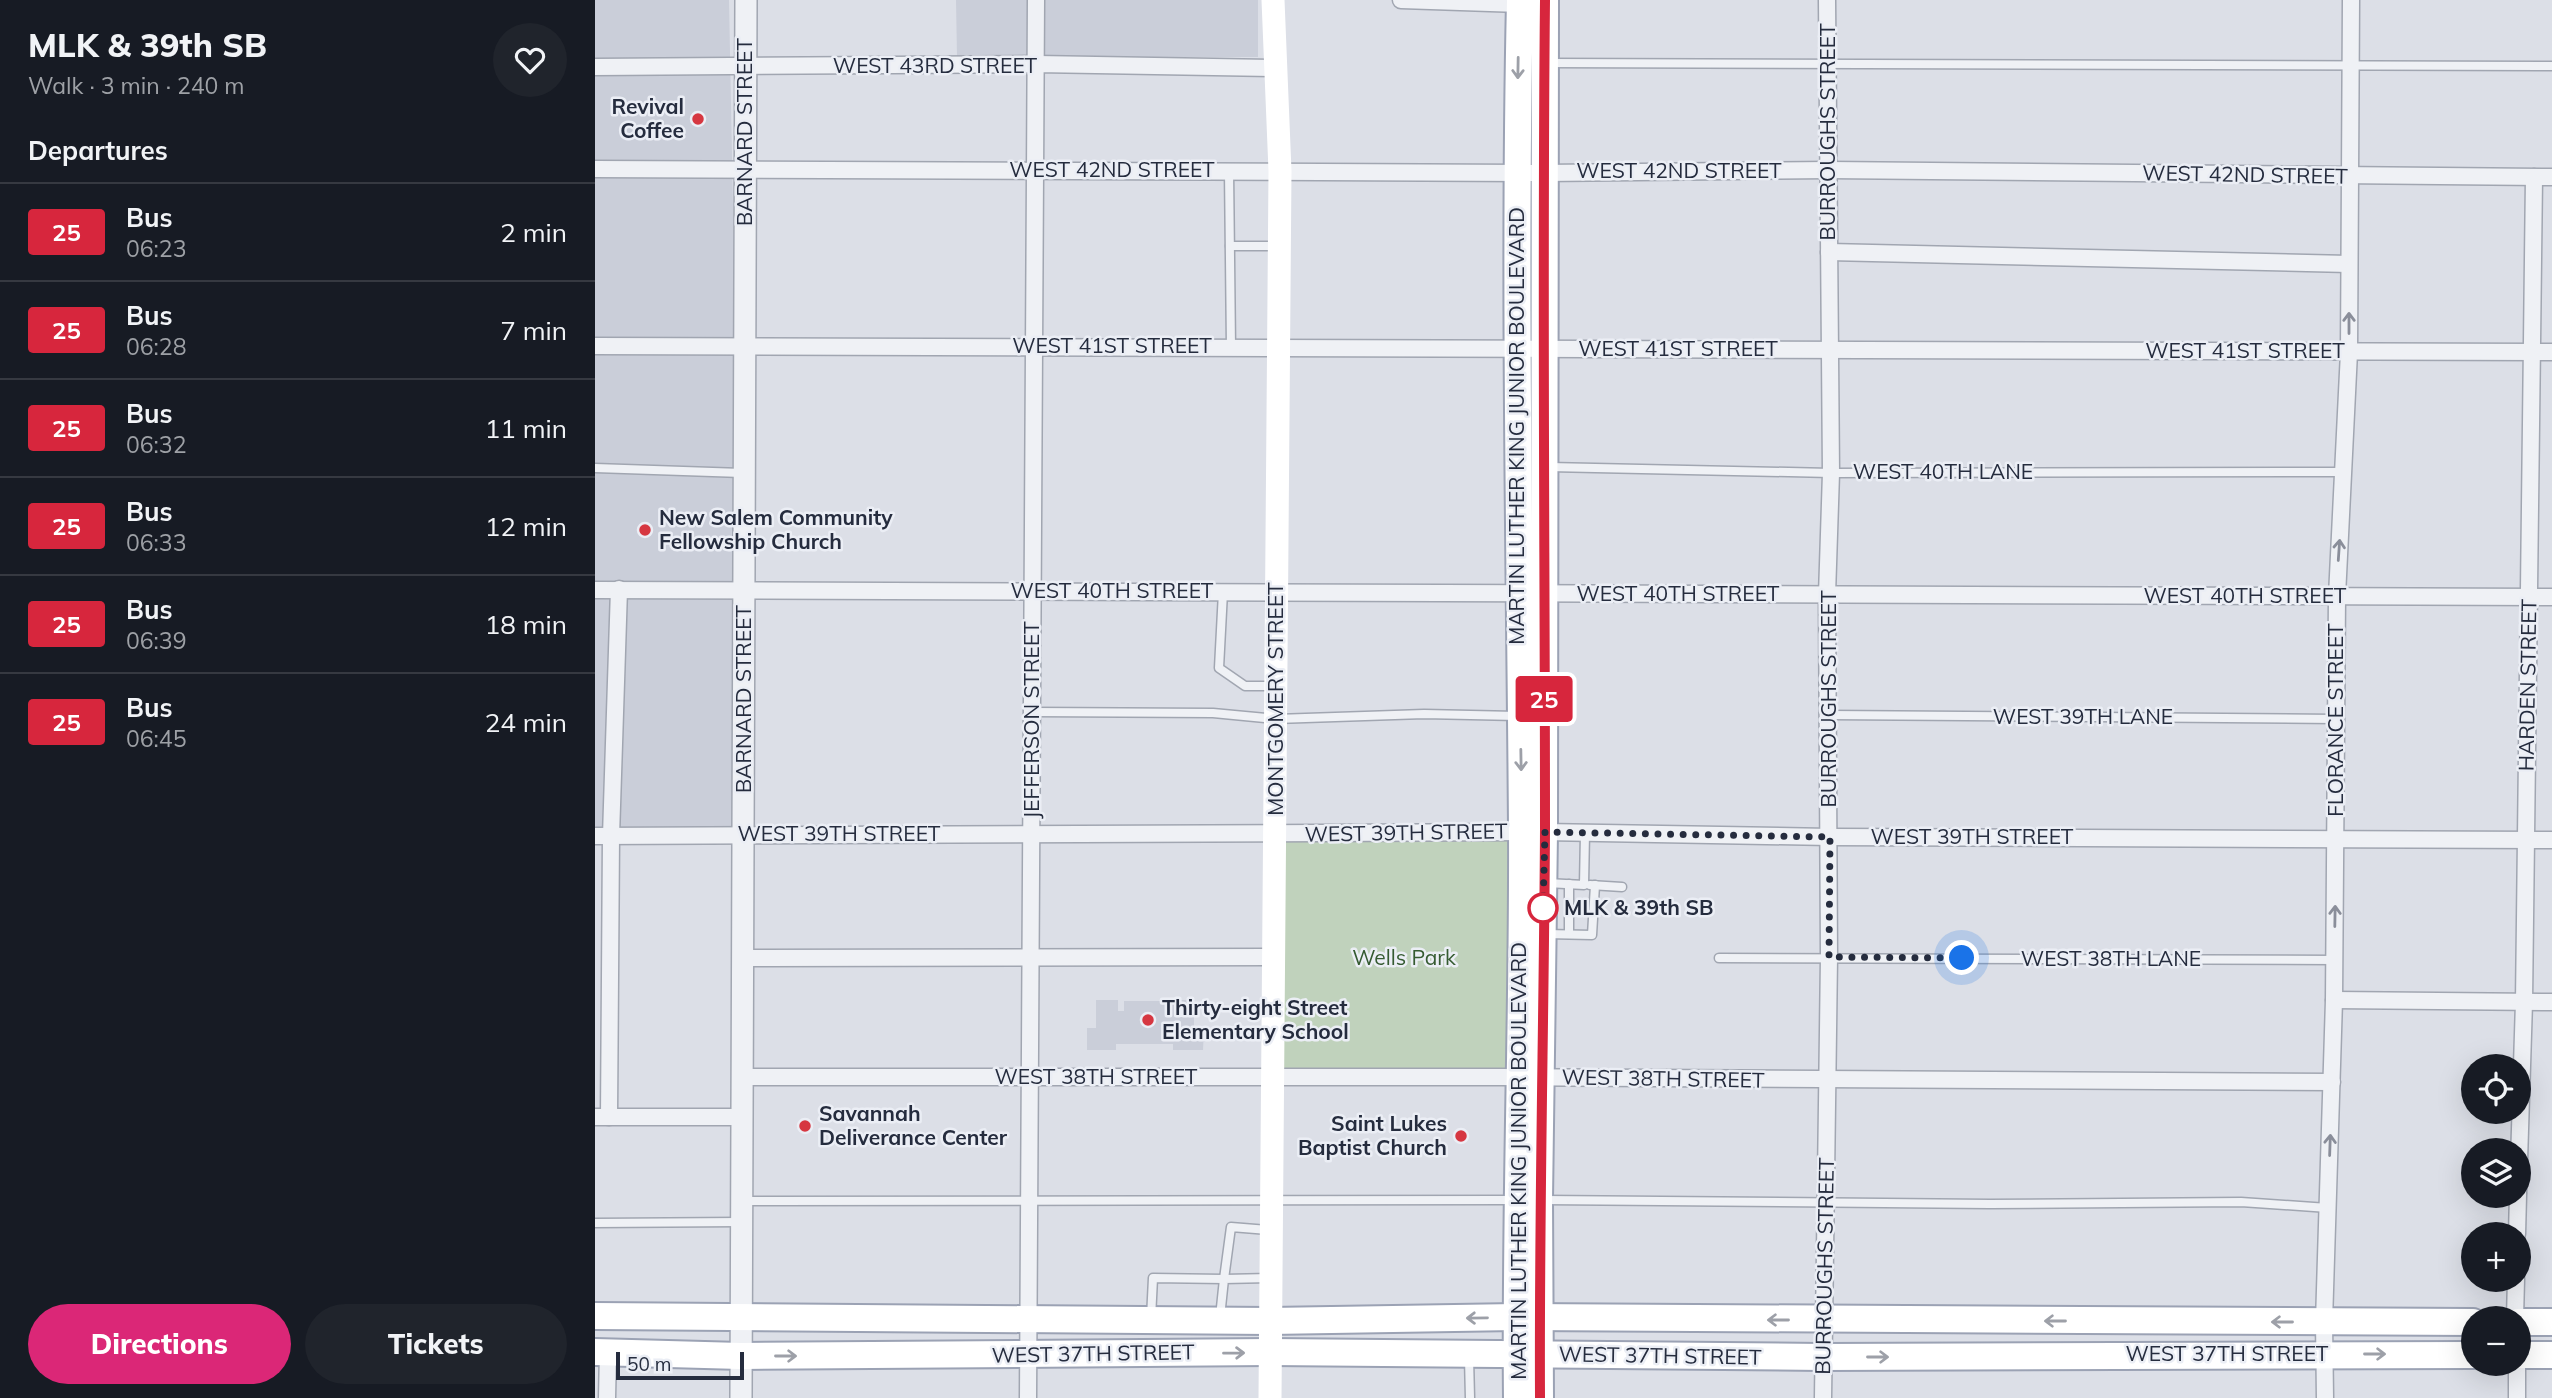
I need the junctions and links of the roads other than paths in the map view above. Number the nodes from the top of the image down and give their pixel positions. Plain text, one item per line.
1 (746, 0) edge
2 (1036, 0) edge
3 (1273, 0) edge
4 (1401, 0) edge
5 (1827, 0) edge
6 (2351, 0) edge
7 (1528, 1) edge
8 (1544, 63) junction
9 (1828, 63) junction
10 (1037, 64) junction
11 (2351, 65) junction
12 (2552, 66) edge
13 (595, 67) edge
14 (746, 67) junction
15 (1275, 68) junction
16 (595, 169) edge
17 (745, 169) junction
18 (1036, 170) junction
19 (1829, 170) junction
20 (1229, 171) junction
21 (1280, 171) junction
22 (1516, 172) junction
23 (1544, 173) junction
24 (2350, 176) junction
25 (2534, 177) junction
26 (2552, 177) edge
27 (1230, 246) junction
28 (1279, 246) junction
29 (1829, 252) junction
30 (2349, 264) junction
31 (744, 345) junction
32 (595, 346) edge
33 (1035, 346) junction
34 (1231, 347) junction
35 (1279, 347) junction
36 (1543, 349) junction
37 (1829, 349) junction
38 (1515, 350) junction
39 (2349, 352) junction
40 (2532, 352) junction
41 (2552, 352) edge
42 (1542, 467) junction
43 (595, 468) edge
44 (1831, 472) junction
45 (2344, 472) junction
46 (743, 473) junction
47 (619, 589) junction
48 (595, 590) edge
49 (743, 590) junction
50 (1033, 591) junction
51 (1223, 592) junction
52 (1277, 592) junction
53 (1530, 594) junction
54 (1827, 595) junction
55 (2337, 596) junction
56 (2529, 597) junction
57 (2552, 597) edge
58 (1275, 686) junction
59 (1032, 712) junction
60 (1829, 715) junction
61 (1520, 716) junction
62 (1276, 719) junction
63 (2336, 719) junction
64 (1533, 832) junction
65 (1031, 833) junction
66 (1585, 833) junction
67 (745, 834) junction
68 (1275, 834) junction
69 (603, 836) edge
70 (1830, 837) junction
71 (2336, 839) junction
72 (2526, 840) junction
73 (2552, 840) edge
74 (1556, 883) junction
75 (1584, 885) junction
76 (1595, 885) junction
77 (1622, 887) dead end
78 (1556, 934) junction
79 (1030, 956) junction
80 (1274, 957) junction
81 (1829, 957) junction
82 (743, 958) junction
83 (1719, 958) dead end
84 (2335, 960) junction
85 (2334, 1000) junction
86 (2524, 1002) junction
87 (2552, 1002) edge
88 (742, 1077) junction
89 (1030, 1077) junction
90 (1529, 1077) junction
91 (1273, 1078) junction
92 (1828, 1080) junction
93 (2332, 1082) junction
94 (602, 1117) edge
95 (741, 1117) junction
96 (2520, 1138) edge
97 (1272, 1198) junction
98 (1528, 1200) junction
99 (1029, 1201) junction
100 (1826, 1203) junction
101 (2328, 1208) junction
102 (742, 1212) junction
103 (595, 1223) edge
104 (1271, 1230) junction
105 (1270, 1278) junction
106 (1224, 1279) junction
107 (595, 1316) edge
108 (741, 1317) junction
109 (1527, 1318) junction
110 (1028, 1319) junction
111 (1151, 1320) junction
112 (1219, 1320) junction
113 (1824, 1320) junction
114 (1270, 1321) junction
115 (2325, 1322) junction
116 (2461, 1322) edge
117 (2531, 1322) edge
118 (2552, 1322) edge
119 (601, 1352) edge
120 (1270, 1352) junction
121 (2325, 1354) junction
122 (1028, 1355) junction
123 (1469, 1355) junction
124 (2461, 1355) edge
125 (2531, 1355) edge
126 (2552, 1355) edge
127 (741, 1356) junction
128 (1528, 1356) junction
129 (1822, 1357) junction
130 (2517, 1376) edge
131 (603, 1395) edge
132 (741, 1398) edge
133 (1028, 1398) edge
134 (1270, 1398) edge
135 (1469, 1398) edge
136 (1517, 1398) edge
137 (1540, 1398) edge
138 (1823, 1398) edge
139 (2325, 1398) edge
140 (2517, 1398) edge

1 - 14 street, BARNARD STREET
2 - 10 street, JEFFERSON STREET
3 - 15 main road, MONTGOMERY STREET
4 - 7 street
5 - 9 street, BURROUGHS STREET
6 - 11 street, FLORANCE STREET
7 - 8 main road, MARTIN LUTHER KING JUNIOR BOULEVARD
7 -> 22 main road, MARTIN LUTHER KING JUNIOR BOULEVARD
8 - 9 lane
8 - 23 main road, MARTIN LUTHER KING JUNIOR BOULEVARD
9 - 11 lane
9 - 19 street, BURROUGHS STREET
10 - 14 street, WEST 43RD STREET
10 - 15 street, WEST 43RD STREET
10 - 18 street, JEFFERSON STREET
11 - 12 lane
11 - 24 street, FLORANCE STREET
13 - 14 street, WEST 43RD STREET
14 - 17 street, BARNARD STREET
15 - 21 main road, MONTGOMERY STREET
16 - 17 street, WEST 42ND STREET
17 - 18 street, WEST 42ND STREET
17 - 31 street, BARNARD STREET
18 - 20 street, WEST 42ND STREET
18 - 33 street, JEFFERSON STREET
19 - 23 street, WEST 42ND STREET
19 - 24 street, WEST 42ND STREET
19 - 29 street, BURROUGHS STREET
20 - 21 street, WEST 42ND STREET
20 - 27 lane
21 - 22 street, WEST 42ND STREET
21 - 28 main road, MONTGOMERY STREET
22 - 23 street, WEST 42ND STREET
22 - 38 main road, MARTIN LUTHER KING JUNIOR BOULEVARD
23 - 36 main road, MARTIN LUTHER KING JUNIOR BOULEVARD
24 - 25 street, WEST 42ND STREET
24 - 30 street, FLORANCE STREET
25 - 26 street, WEST 42ND STREET
25 - 40 street, HARDEN STREET
27 - 28 lane
27 - 34 lane
28 - 35 main road, MONTGOMERY STREET
29 - 30 street
29 - 37 street, BURROUGHS STREET
39 -> 30 street, FLORANCE STREET
31 - 32 street, WEST 41ST STREET
31 - 33 street, WEST 41ST STREET
31 - 46 street, BARNARD STREET
33 - 34 street, WEST 41ST STREET
33 - 50 street, JEFFERSON STREET
34 - 35 street, WEST 41ST STREET
35 - 38 street, WEST 41ST STREET
35 - 52 main road, MONTGOMERY STREET
36 - 37 street, WEST 41ST STREET
36 - 38 street, WEST 41ST STREET
36 - 42 main road, MARTIN LUTHER KING JUNIOR BOULEVARD
37 - 39 street, WEST 41ST STREET
37 - 44 street, BURROUGHS STREET
38 - 53 main road, MARTIN LUTHER KING JUNIOR BOULEVARD
39 - 40 street, WEST 41ST STREET
39 - 45 street, FLORANCE STREET
40 - 41 street, WEST 41ST STREET
40 - 56 street, HARDEN STREET
42 - 44 lane, WEST 40TH LANE
42 - 53 main road, MARTIN LUTHER KING JUNIOR BOULEVARD
43 - 46 lane
44 - 45 lane, WEST 40TH LANE
44 - 54 street, BURROUGHS STREET
55 -> 45 street, FLORANCE STREET
46 - 49 street, BARNARD STREET
47 - 48 street, WEST 40TH STREET
47 - 49 street, WEST 40TH STREET
47 - 69 street
49 - 50 street, WEST 40TH STREET
49 - 67 street, BARNARD STREET
50 - 51 street, WEST 40TH STREET
50 - 59 street, JEFFERSON STREET
51 - 52 street, WEST 40TH STREET
51 - 58 lane
52 - 53 street, WEST 40TH STREET
52 - 58 main road, MONTGOMERY STREET
53 - 54 street, WEST 40TH STREET
53 - 61 main road, MARTIN LUTHER KING JUNIOR BOULEVARD
53 - 64 main road, MARTIN LUTHER KING JUNIOR BOULEVARD
54 - 55 street, WEST 40TH STREET
54 - 60 street, BURROUGHS STREET
55 - 56 street, WEST 40TH STREET
55 - 63 street, FLORANCE STREET
56 - 57 street, WEST 40TH STREET
56 - 72 street, HARDEN STREET
58 - 62 main road, MONTGOMERY STREET
59 - 62 lane
59 - 65 street, JEFFERSON STREET
60 - 63 lane, WEST 39TH LANE
60 - 70 street, BURROUGHS STREET
61 - 62 lane
61 -> 64 main road, MARTIN LUTHER KING JUNIOR BOULEVARD
62 - 68 main road, MONTGOMERY STREET
63 - 71 street, FLORANCE STREET
64 - 66 street, WEST 39TH STREET
64 - 68 street, WEST 39TH STREET
64 - 74 main road, MARTIN LUTHER KING JUNIOR BOULEVARD
64 - 90 main road, MARTIN LUTHER KING JUNIOR BOULEVARD
65 - 67 street, WEST 39TH STREET
65 - 68 street, WEST 39TH STREET
65 - 79 street, JEFFERSON STREET
66 - 70 street, WEST 39TH STREET
66 - 75 lane
67 - 69 street, WEST 39TH STREET
67 - 82 street, BARNARD STREET
68 - 80 main road, MONTGOMERY STREET
69 - 94 street
70 - 71 street, WEST 39TH STREET
70 - 81 street, BURROUGHS STREET
71 - 72 street, WEST 39TH STREET
84 -> 71 street, FLORANCE STREET
72 - 73 street, WEST 39TH STREET
72 - 86 street, HARDEN STREET
74 - 75 lane
74 - 78 main road, MARTIN LUTHER KING JUNIOR BOULEVARD
75 - 76 lane
76 - 77 lane
76 - 78 lane
78 - 90 main road, MARTIN LUTHER KING JUNIOR BOULEVARD
79 - 80 street
79 - 82 street
79 - 89 street, JEFFERSON STREET
80 - 91 main road, MONTGOMERY STREET
81 - 83 lane, WEST 38TH LANE
81 - 84 lane, WEST 38TH LANE
81 - 92 street, BURROUGHS STREET
82 - 88 street, BARNARD STREET
84 - 85 street, FLORANCE STREET
85 - 86 street
85 - 93 street, FLORANCE STREET
86 - 87 street
86 - 96 street, HARDEN STREET
88 - 89 street, WEST 38TH STREET
88 - 95 street, BARNARD STREET
89 - 91 street, WEST 38TH STREET
89 - 99 street, JEFFERSON STREET
90 - 91 street, WEST 38TH STREET
90 - 92 street, WEST 38TH STREET
90 - 98 main road, MARTIN LUTHER KING JUNIOR BOULEVARD
91 - 97 main road, MONTGOMERY STREET
92 - 93 street, WEST 38TH STREET
92 - 100 street, BURROUGHS STREET
101 -> 93 street, FLORANCE STREET
94 - 95 street
95 - 102 street, BARNARD STREET
97 - 98 lane
97 - 99 lane
97 - 104 main road, MONTGOMERY STREET
98 - 100 lane
98 - 109 main road, MARTIN LUTHER KING JUNIOR BOULEVARD
99 - 102 lane
99 - 110 street, JEFFERSON STREET
100 - 101 lane
100 - 113 street, BURROUGHS STREET
101 - 115 street, FLORANCE STREET
102 - 103 lane
102 - 108 street, BARNARD STREET
104 - 105 main road, MONTGOMERY STREET
104 - 106 lane
105 - 106 lane
105 - 114 main road, MONTGOMERY STREET
106 - 111 lane
106 - 112 lane
107 - 108 main road, WEST 37TH STREET
108 - 110 main road, WEST 37TH STREET
108 - 127 street, BARNARD STREET
113 -> 109 main road, WEST 37TH STREET
109 -> 114 main road, WEST 37TH STREET
109 - 128 main road, MARTIN LUTHER KING JUNIOR BOULEVARD
110 - 111 main road, WEST 37TH STREET
110 - 122 street, JEFFERSON STREET
111 - 112 main road, WEST 37TH STREET
112 - 114 main road, WEST 37TH STREET
115 -> 113 main road, WEST 37TH STREET
113 - 129 street, BURROUGHS STREET
114 - 120 main road, MONTGOMERY STREET
115 - 116 main road, WEST 37TH STREET
115 - 121 street, FLORANCE STREET
117 - 118 main road
119 - 127 main road, WEST 37TH STREET
119 - 131 street
122 -> 120 main road, WEST 37TH STREET
120 - 123 main road, WEST 37TH STREET
120 - 134 main road, MONTGOMERY STREET
121 -> 124 main road, WEST 37TH STREET
129 -> 121 main road, WEST 37TH STREET
121 - 139 street, FLORANCE STREET
127 -> 122 main road, WEST 37TH STREET
122 - 133 street, JEFFERSON STREET
123 - 128 main road, WEST 37TH STREET
123 - 135 lane
125 - 126 main road
127 - 132 street, BARNARD STREET
128 - 129 main road, WEST 37TH STREET
128 - 136 main road, MARTIN LUTHER KING JUNIOR BOULEVARD
128 - 137 main road, MARTIN LUTHER KING JUNIOR BOULEVARD
129 - 138 street, BURROUGHS STREET
130 - 140 street

